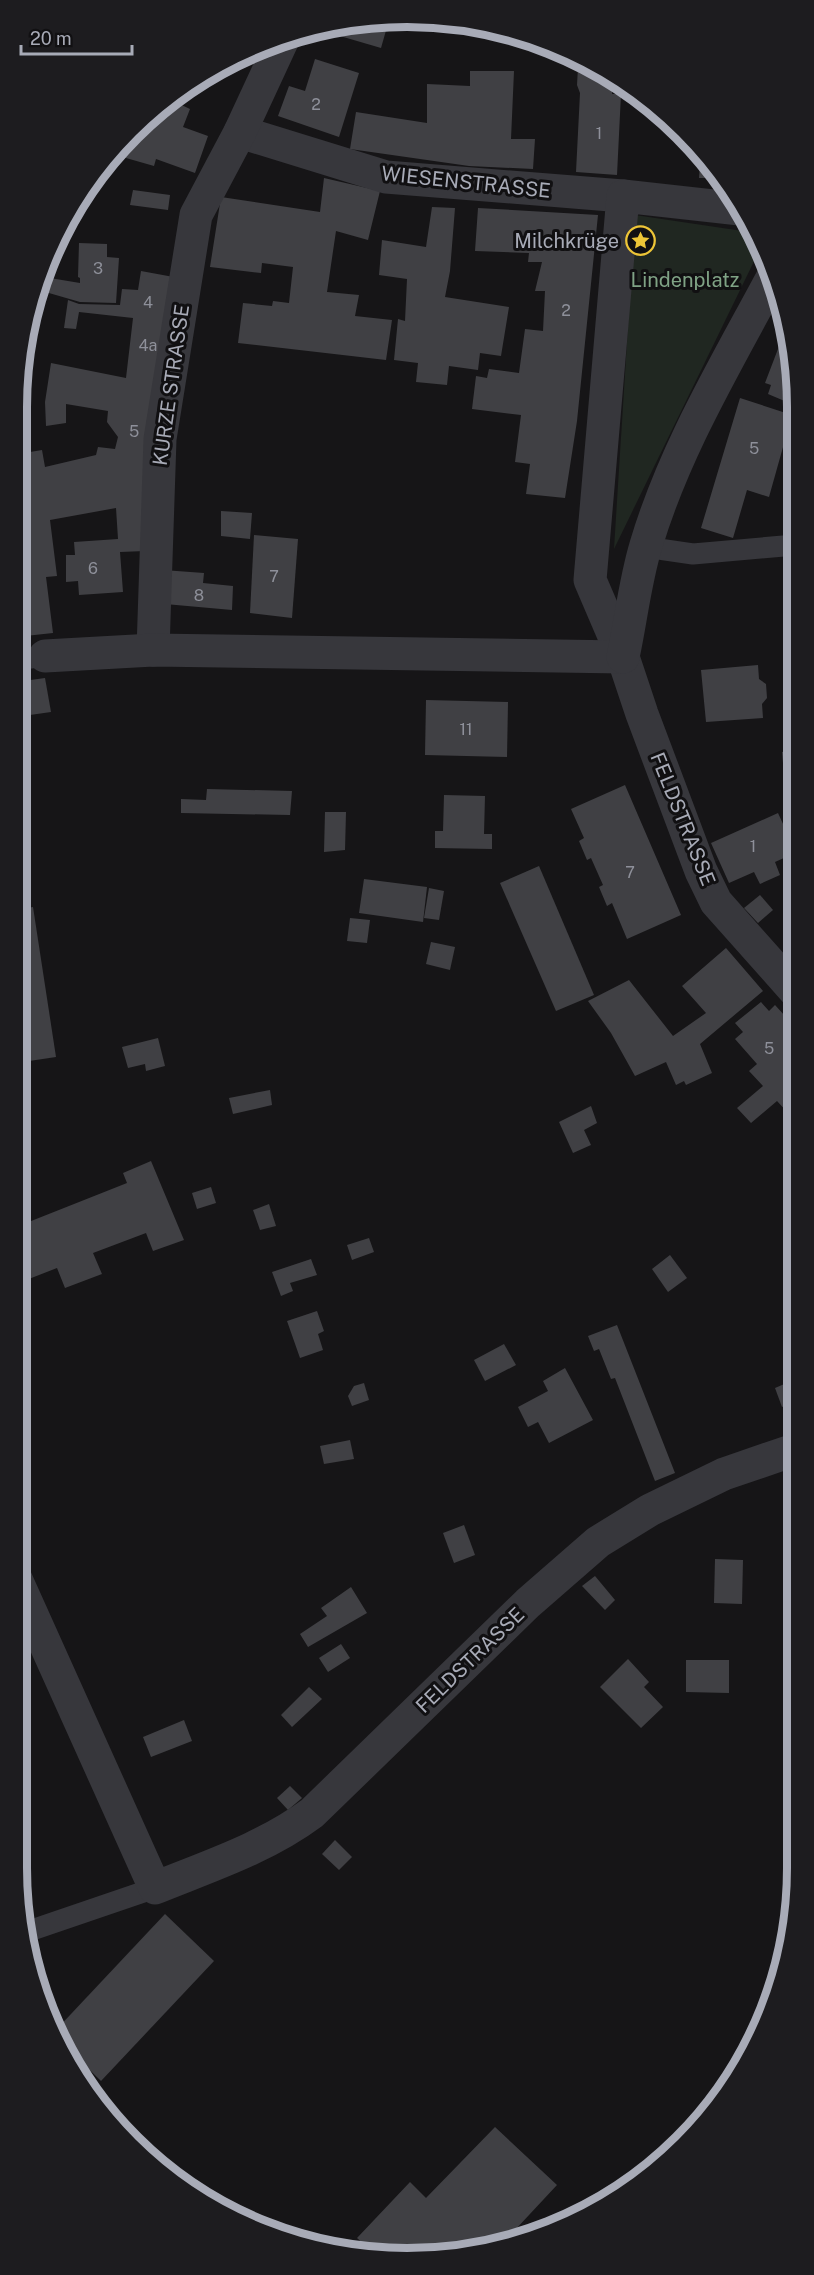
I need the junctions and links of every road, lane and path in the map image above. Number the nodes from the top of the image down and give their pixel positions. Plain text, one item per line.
1 (278, 50) edge
2 (240, 132) junction
3 (622, 196) junction
4 (730, 208) edge
5 (767, 287) edge
6 (787, 546) edge
7 (645, 547) junction
8 (153, 650) junction
9 (623, 657) junction
10 (31, 658) edge
11 (787, 982) edge
12 (787, 1452) edge
13 (27, 1603) edge
14 (155, 1888) junction
15 (32, 1931) edge

1 - 2 street
2 - 3 street, WIESENSTRASSE
2 - 8 street, KURZE STRASSE
3 - 4 street
3 - 9 street
5 - 7 street
6 - 7 lane
7 - 9 street
8 - 9 street
8 - 10 street
9 - 11 street, FELDSTRASSE
12 - 14 street, FELDSTRASSE
13 - 14 street
14 - 15 lane

